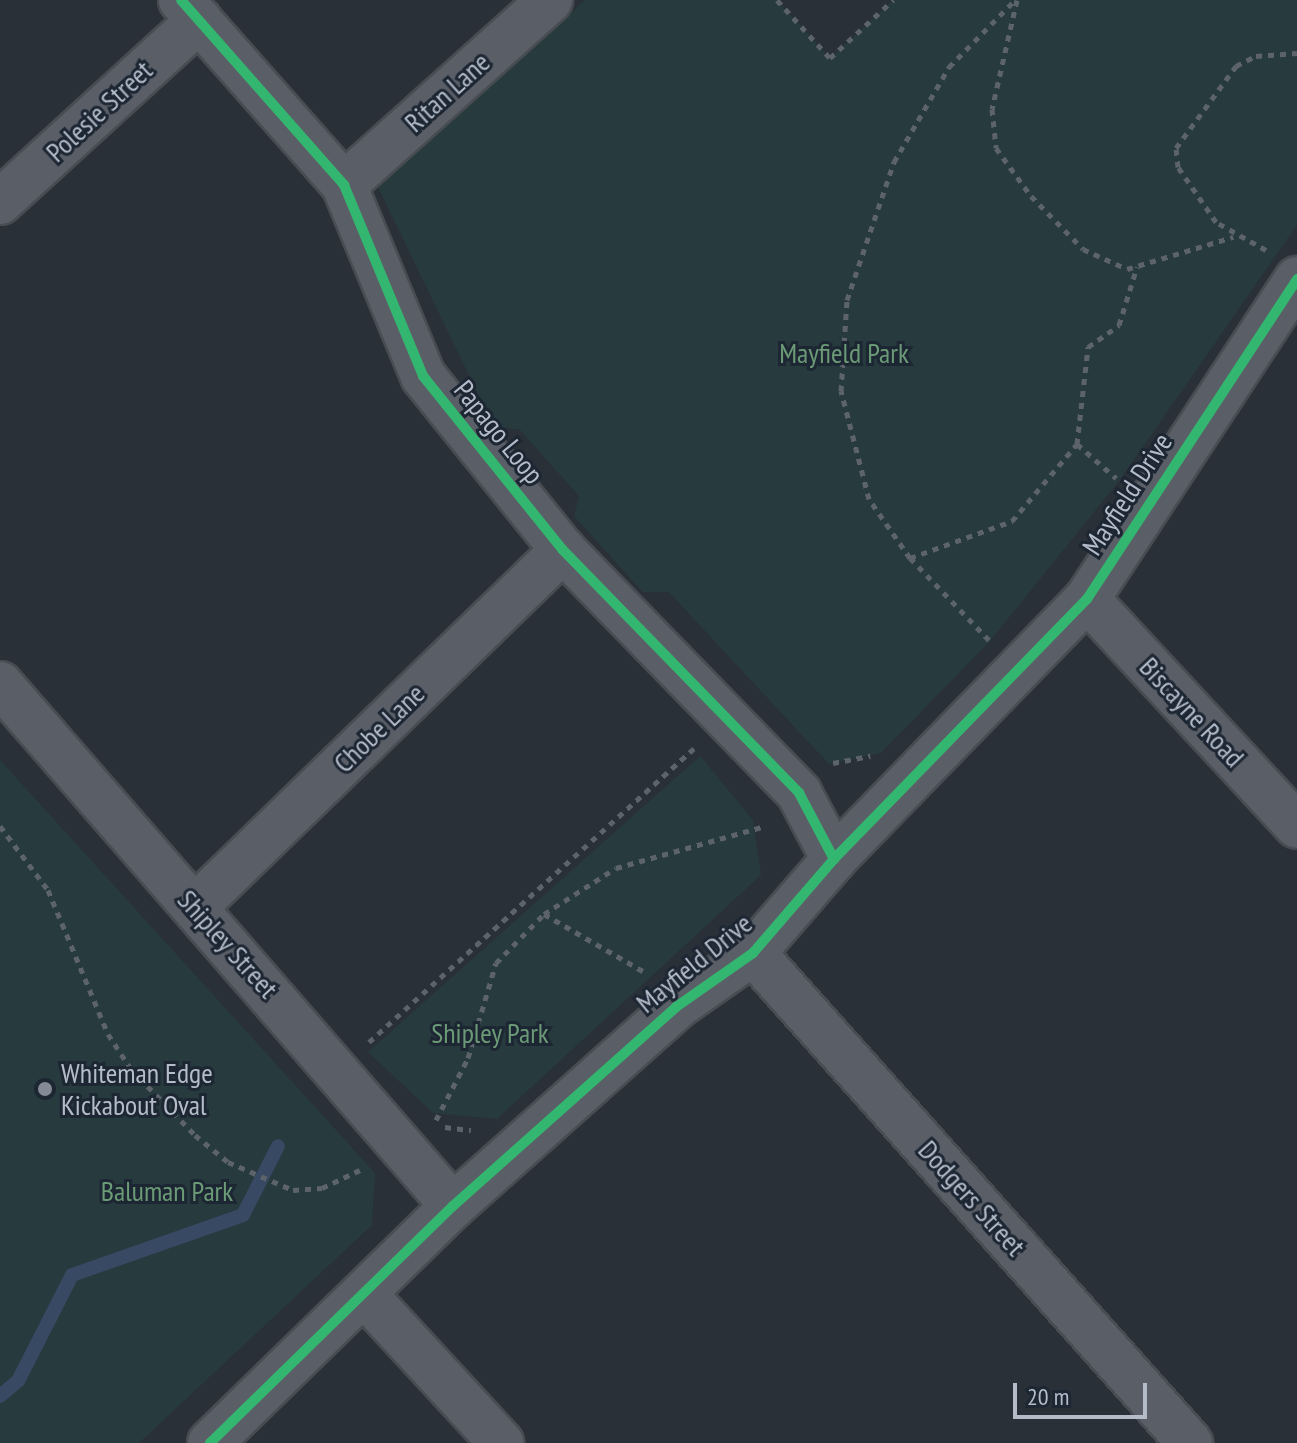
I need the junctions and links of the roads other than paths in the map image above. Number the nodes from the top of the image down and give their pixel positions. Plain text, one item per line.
1 (550, 0) edge
2 (190, 10) edge
3 (344, 185) junction
4 (0, 202) edge
5 (1288, 267) edge
6 (563, 550) junction
7 (1087, 599) junction
8 (0, 684) edge
9 (1293, 813) edge
10 (834, 859) junction
11 (195, 907) junction
12 (753, 953) junction
13 (453, 1206) junction
14 (366, 1296) junction
15 (210, 1443) edge
16 (501, 1443) edge
17 (1190, 1443) edge

1 - 3 street, Ritan Lane
2 - 3 street, Papago Loop
2 - 4 street, Polesie Street
3 - 6 street, Papago Loop
5 - 7 street, Mayfield Drive
6 - 10 street, Papago Loop
6 - 11 street, Chobe Lane
7 - 9 street, Biscayne Road
7 - 10 street, Mayfield Drive
8 - 11 street, Shipley Street
10 - 12 street, Mayfield Drive
11 - 13 street, Shipley Street
12 - 13 street, Mayfield Drive
12 - 17 street, Dodgers Street
13 - 14 street, Mayfield Drive
14 - 15 street, Mayfield Drive
14 - 16 street

